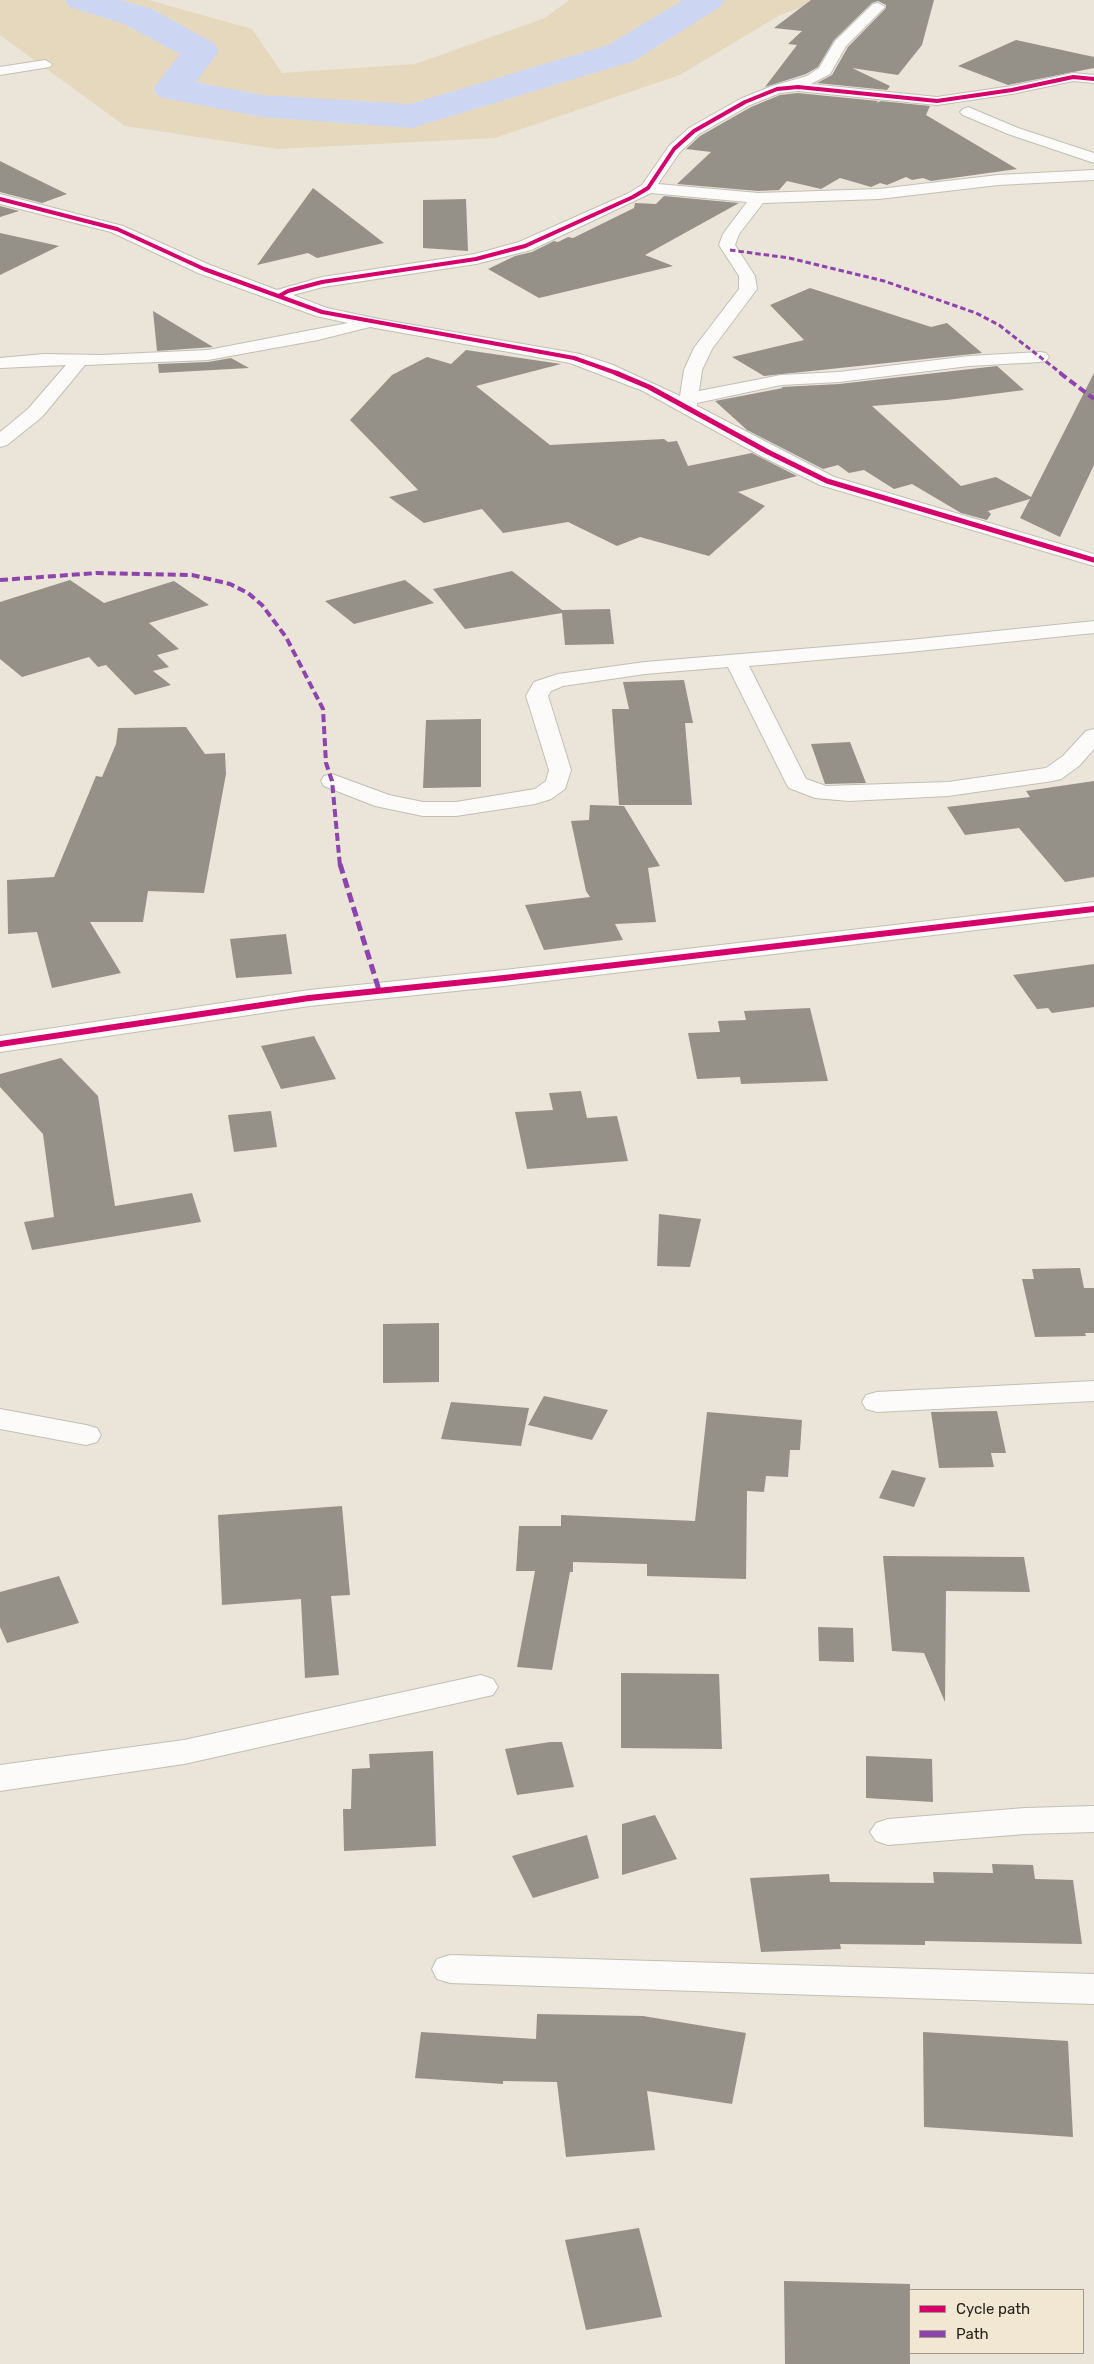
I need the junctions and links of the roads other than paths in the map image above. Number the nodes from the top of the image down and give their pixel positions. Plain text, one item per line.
1 (878, 7) dead end
2 (45, 64) dead end
3 (0, 71) edge
4 (1094, 79) edge
5 (787, 87) junction
6 (968, 112) dead end
7 (1094, 158) edge
8 (1094, 175) edge
9 (648, 188) junction
10 (758, 198) junction
11 (0, 199) edge
12 (279, 296) junction
13 (370, 322) junction
14 (1040, 357) dead end
15 (81, 359) junction
16 (0, 363) edge
17 (688, 403) junction
18 (3, 435) edge
19 (1094, 560) edge
20 (1094, 626) edge
21 (736, 661) junction
22 (1094, 736) edge
23 (332, 781) dead end
24 (1094, 909) edge
25 (0, 1044) edge
26 (1094, 1391) edge
27 (877, 1402) dead end
28 (0, 1419) edge
29 (86, 1435) dead end
30 (481, 1687) dead end
31 (0, 1778) edge
32 (1094, 1819) edge
33 (888, 1832) dead end
34 (450, 1969) dead end
35 (1094, 1989) edge

1 - 5 street
2 - 3 street
4 - 5 street
5 - 9 street
6 - 7 street
8 - 10 street
9 - 10 street
9 - 12 street
10 - 17 street
11 - 12 street
12 - 13 street
13 - 15 street
13 - 17 street
14 - 17 street
15 - 16 street
15 - 18 street
17 - 19 street
20 - 21 street
21 - 22 street
21 - 23 street
24 - 25 street
26 - 27 street
28 - 29 street
30 - 31 street
32 - 33 street
34 - 35 street

